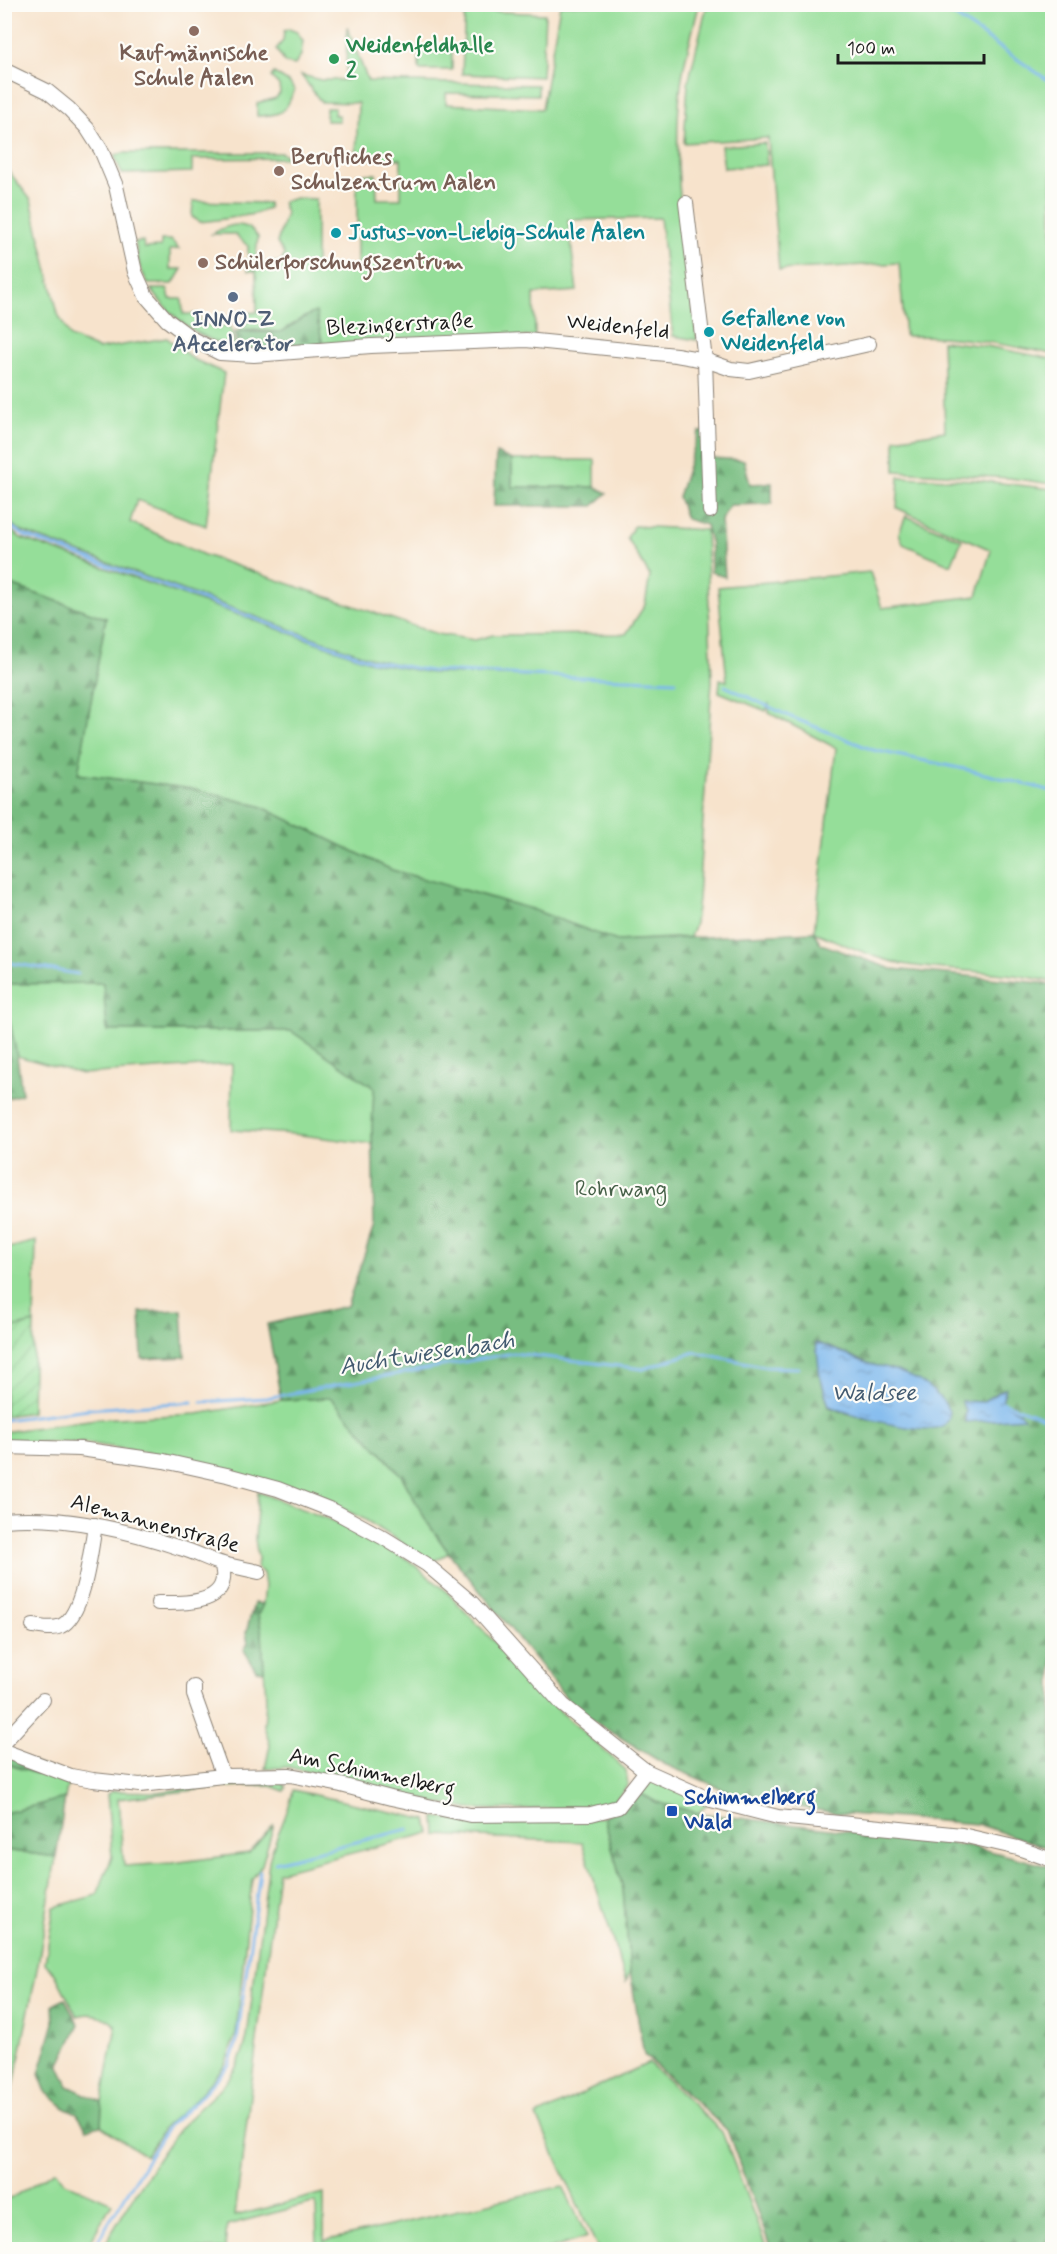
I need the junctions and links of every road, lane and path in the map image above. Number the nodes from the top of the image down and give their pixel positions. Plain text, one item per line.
1 (4, 70) edge
2 (686, 203) dead end
3 (526, 340) joint
4 (869, 344) dead end
5 (705, 360) junction
6 (710, 511) dead end
7 (4, 1447) edge
8 (4, 1520) edge
9 (95, 1525) junction
10 (222, 1564) junction
11 (259, 1572) dead end
12 (158, 1603) dead end
13 (33, 1626) dead end
14 (194, 1687) dead end
15 (43, 1701) dead end
16 (4, 1742) edge
17 (4, 1751) edge
18 (646, 1770) junction
19 (223, 1776) junction
20 (1053, 1860) edge

1 - 3 street, Blezingerstraße
2 - 5 street, Weidenfeld
3 - 5 street, Weidenfeld
4 - 5 street, Weidenfeld
5 - 6 street, Weidenfeld
7 - 18 street
8 - 9 street, Alemannenstraße
9 - 10 street, Alemannenstraße
9 - 13 street
10 - 11 street, Alemannenstraße
10 - 12 street
14 - 19 street
15 - 16 street
17 - 19 street, Am Schimmelberg
18 - 19 street, Am Schimmelberg
18 - 20 street

